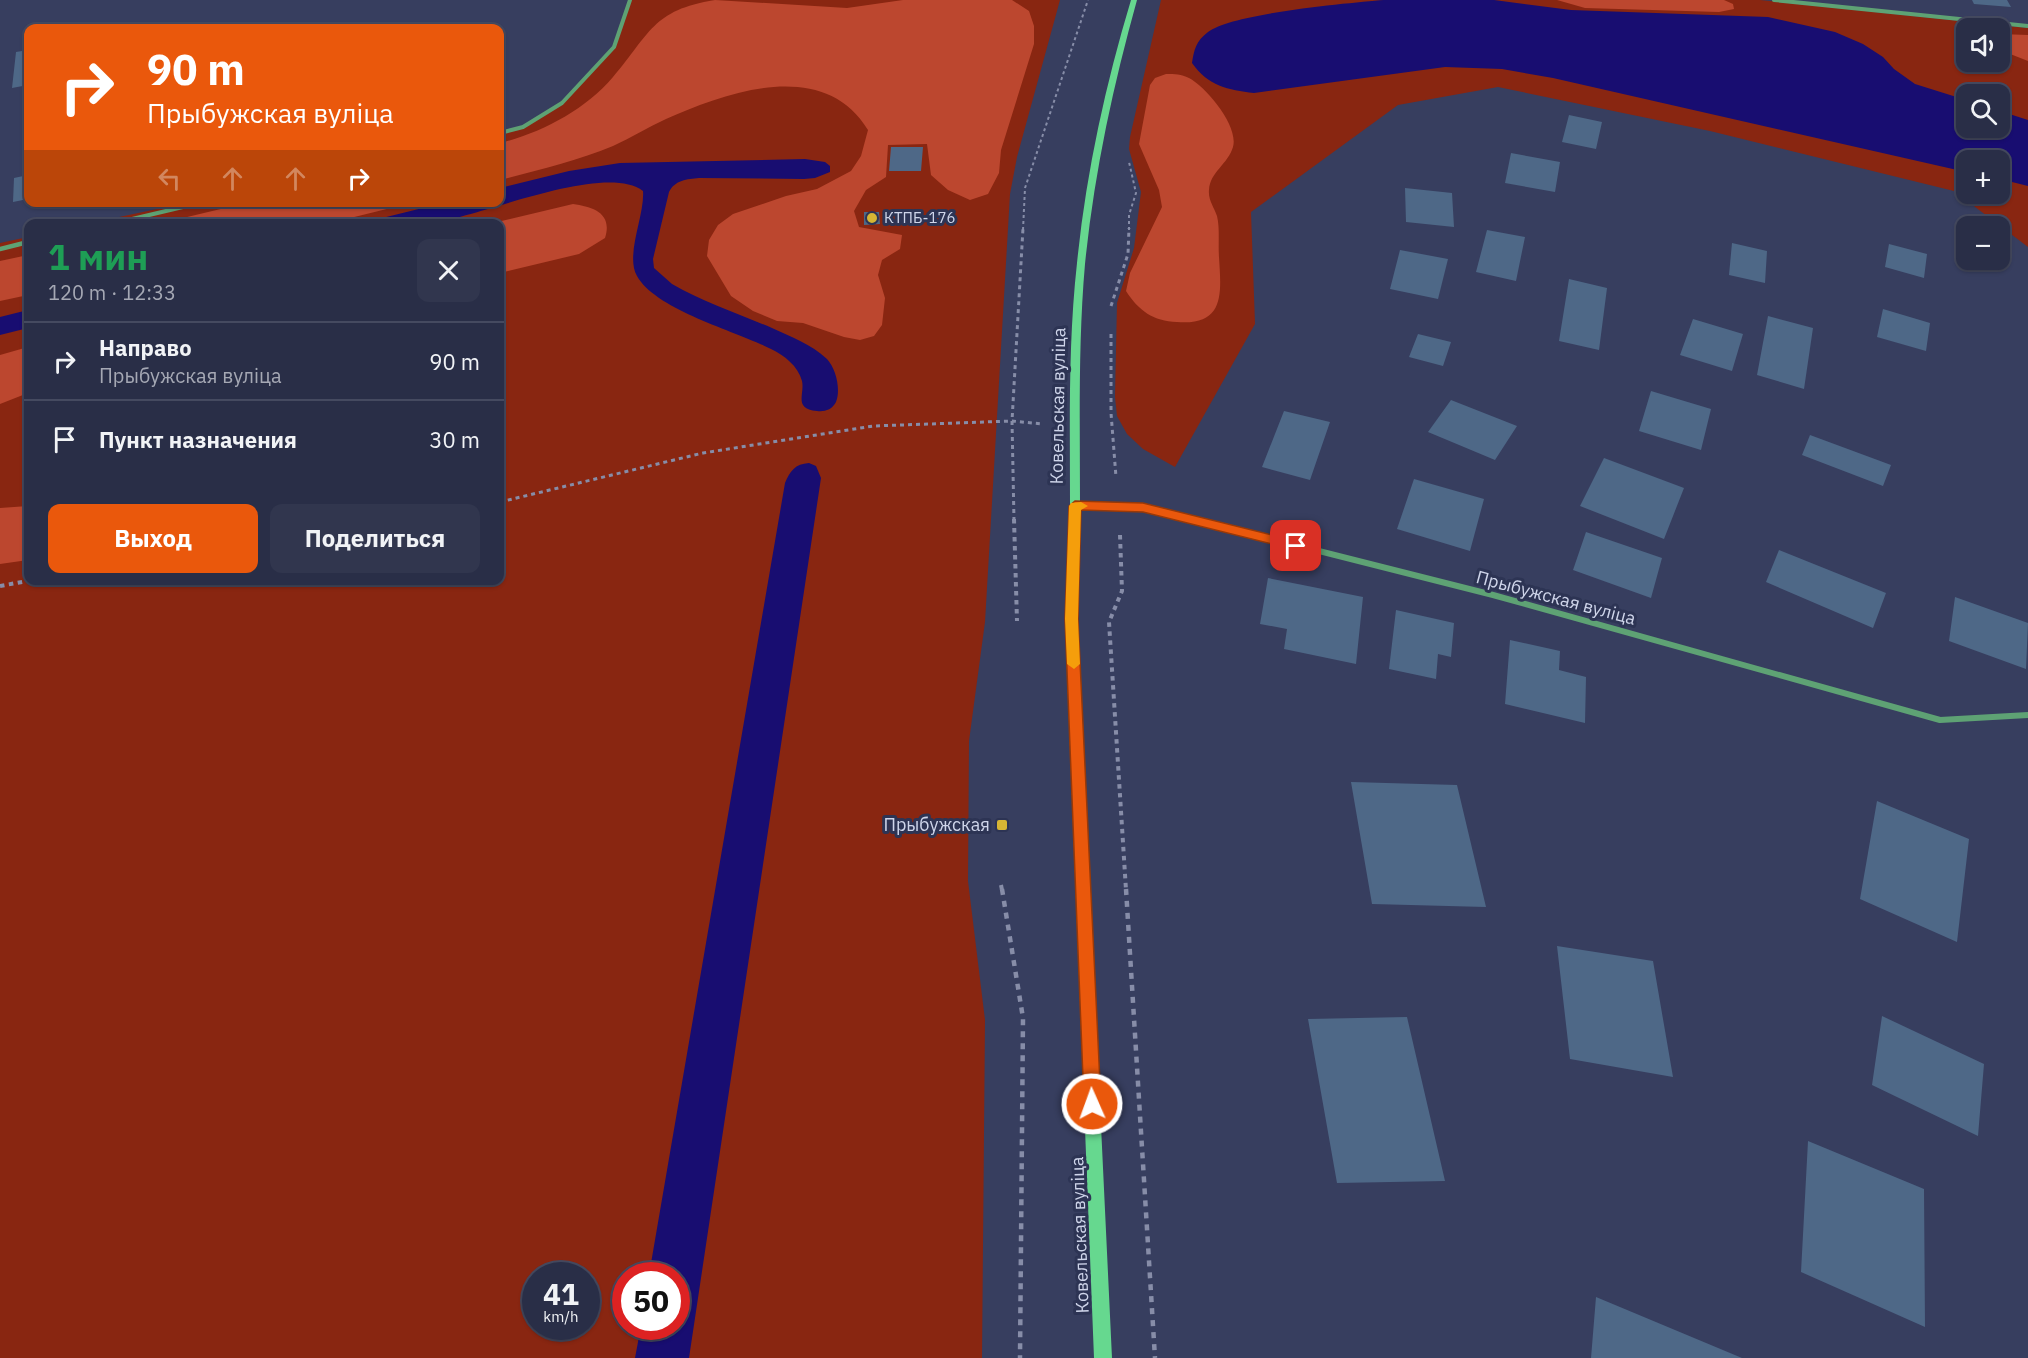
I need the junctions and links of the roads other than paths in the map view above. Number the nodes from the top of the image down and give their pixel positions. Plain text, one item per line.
1 (630, 0) edge
2 (1134, 0) edge
3 (1774, 0) edge
4 (2028, 26) edge
5 (504, 132) edge
6 (183, 207) edge
7 (132, 219) edge
8 (24, 243) edge
9 (0, 249) edge
10 (1075, 506) junction
11 (2028, 715) edge
12 (1103, 1358) edge

1 - 5 street
2 - 10 main road, Ковельская вуліца
3 - 4 street
6 - 7 street
8 - 9 street
10 - 11 street, Прыбужская вуліца
10 - 12 main road, Ковельская вуліца

